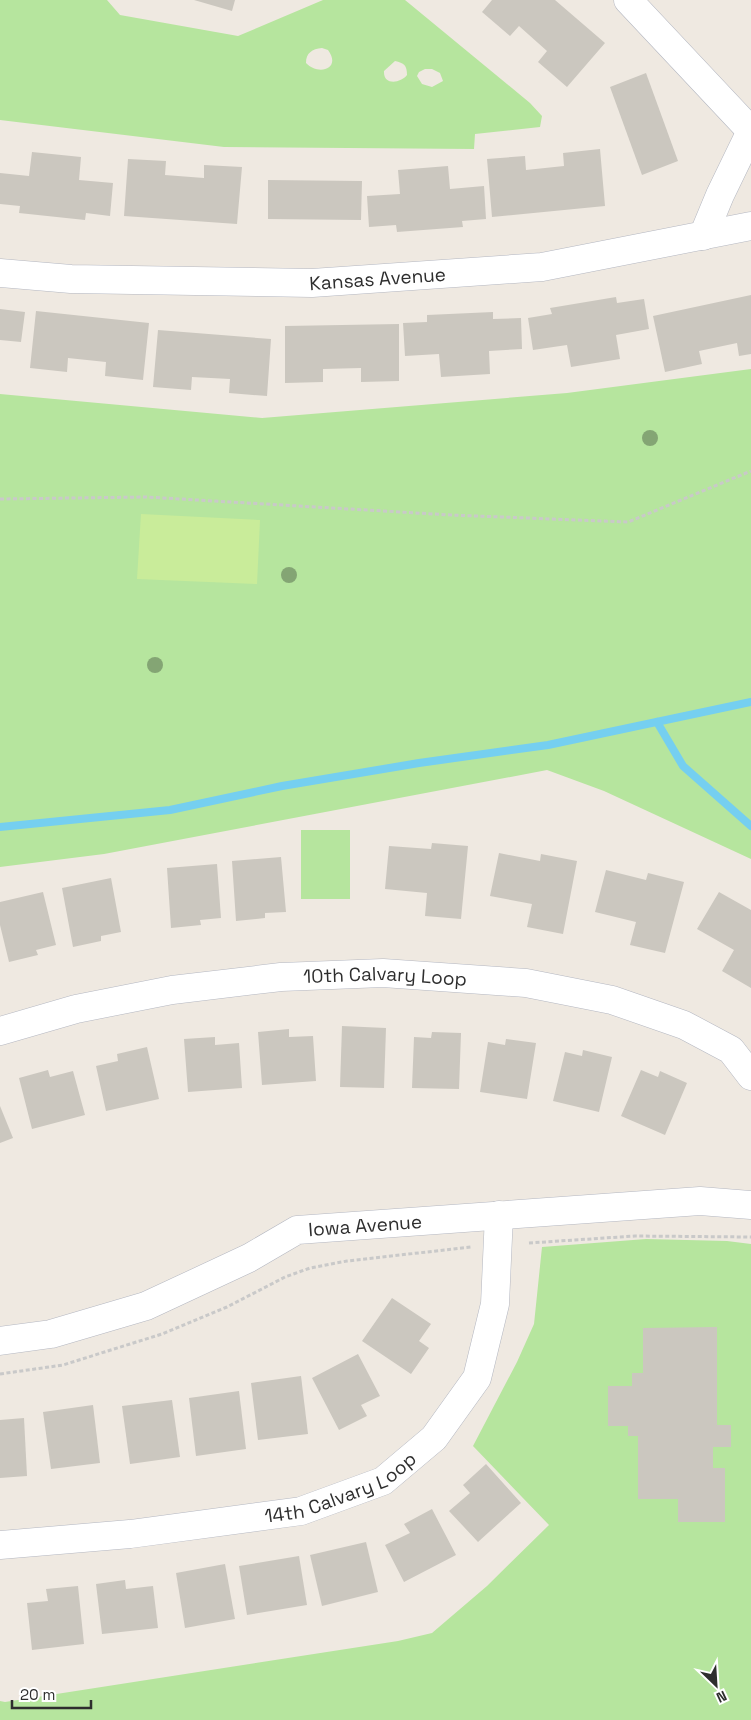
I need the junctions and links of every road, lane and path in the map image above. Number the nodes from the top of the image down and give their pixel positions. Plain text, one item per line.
1 (628, 0) edge
2 (751, 131) edge
3 (751, 226) edge
4 (703, 236) junction
5 (0, 273) edge
6 (751, 471) edge
7 (0, 499) edge
8 (0, 1031) edge
9 (751, 1076) edge
10 (751, 1206) edge
11 (500, 1215) junction
12 (751, 1237) edge
13 (523, 1243) dead end
14 (475, 1246) dead end
15 (0, 1341) edge
16 (0, 1374) edge
17 (0, 1544) edge

1 - 2 street
2 - 4 street
3 - 4 street, Kansas Avenue
4 - 5 street, Kansas Avenue
6 - 7 path
8 - 9 street, 10th Calvary Loop
10 - 11 street, Iowa Avenue
11 - 15 street, Iowa Avenue
11 - 17 street, 14th Calvary Loop
12 - 13 path
14 - 16 path

